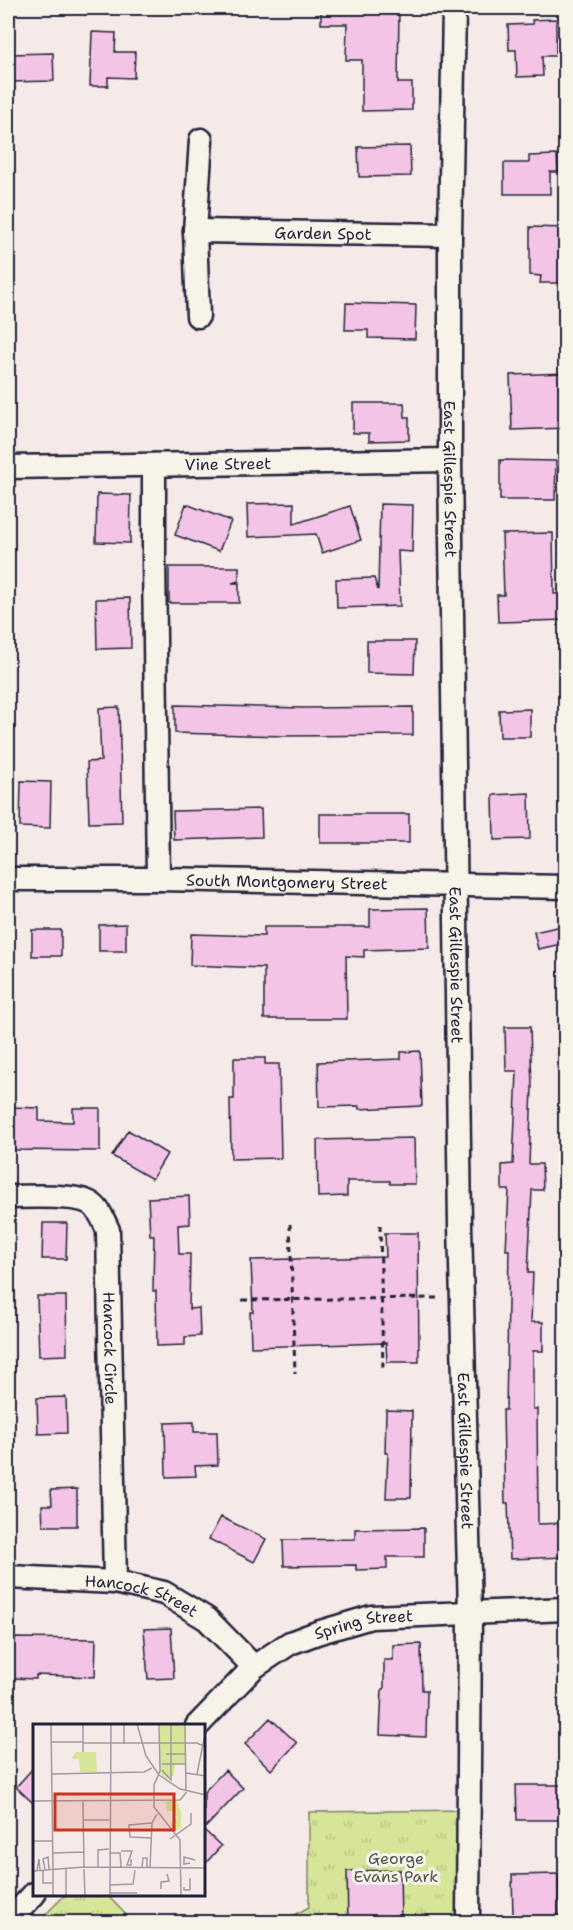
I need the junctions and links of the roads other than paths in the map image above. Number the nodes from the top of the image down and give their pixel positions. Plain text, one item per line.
1 (454, 8) edge
2 (201, 140) dead end
3 (195, 231) junction
4 (450, 235) junction
5 (198, 316) dead end
6 (450, 460) junction
7 (154, 465) junction
8 (8, 467) edge
9 (8, 879) edge
10 (158, 879) junction
11 (455, 886) junction
12 (566, 887) edge
13 (8, 1197) edge
14 (8, 1577) edge
15 (115, 1582) junction
16 (566, 1609) edge
17 (470, 1612) junction
18 (255, 1667) junction
19 (199, 1724) edge
20 (33, 1895) edge
21 (8, 1922) edge
22 (468, 1923) edge

1 - 4 street, East Gillespie Street
2 - 3 street
3 - 4 street, Garden Spot
3 - 5 street
4 - 6 street, East Gillespie Street
6 - 7 street, Vine Street
6 - 11 street, East Gillespie Street
7 - 8 street, Vine Street
7 - 10 street
9 - 10 street, South Montgomery Street
10 - 11 street, South Montgomery Street
11 - 12 street, South Montgomery Street
11 - 17 street, East Gillespie Street
13 - 15 street, Hancock Circle
14 - 15 street, Hancock Street
15 - 18 street, Hancock Street
16 - 17 street, Spring Street
17 - 18 street, Spring Street
17 - 22 street, East Gillespie Street
18 - 19 street, Spring Street
20 - 21 street

